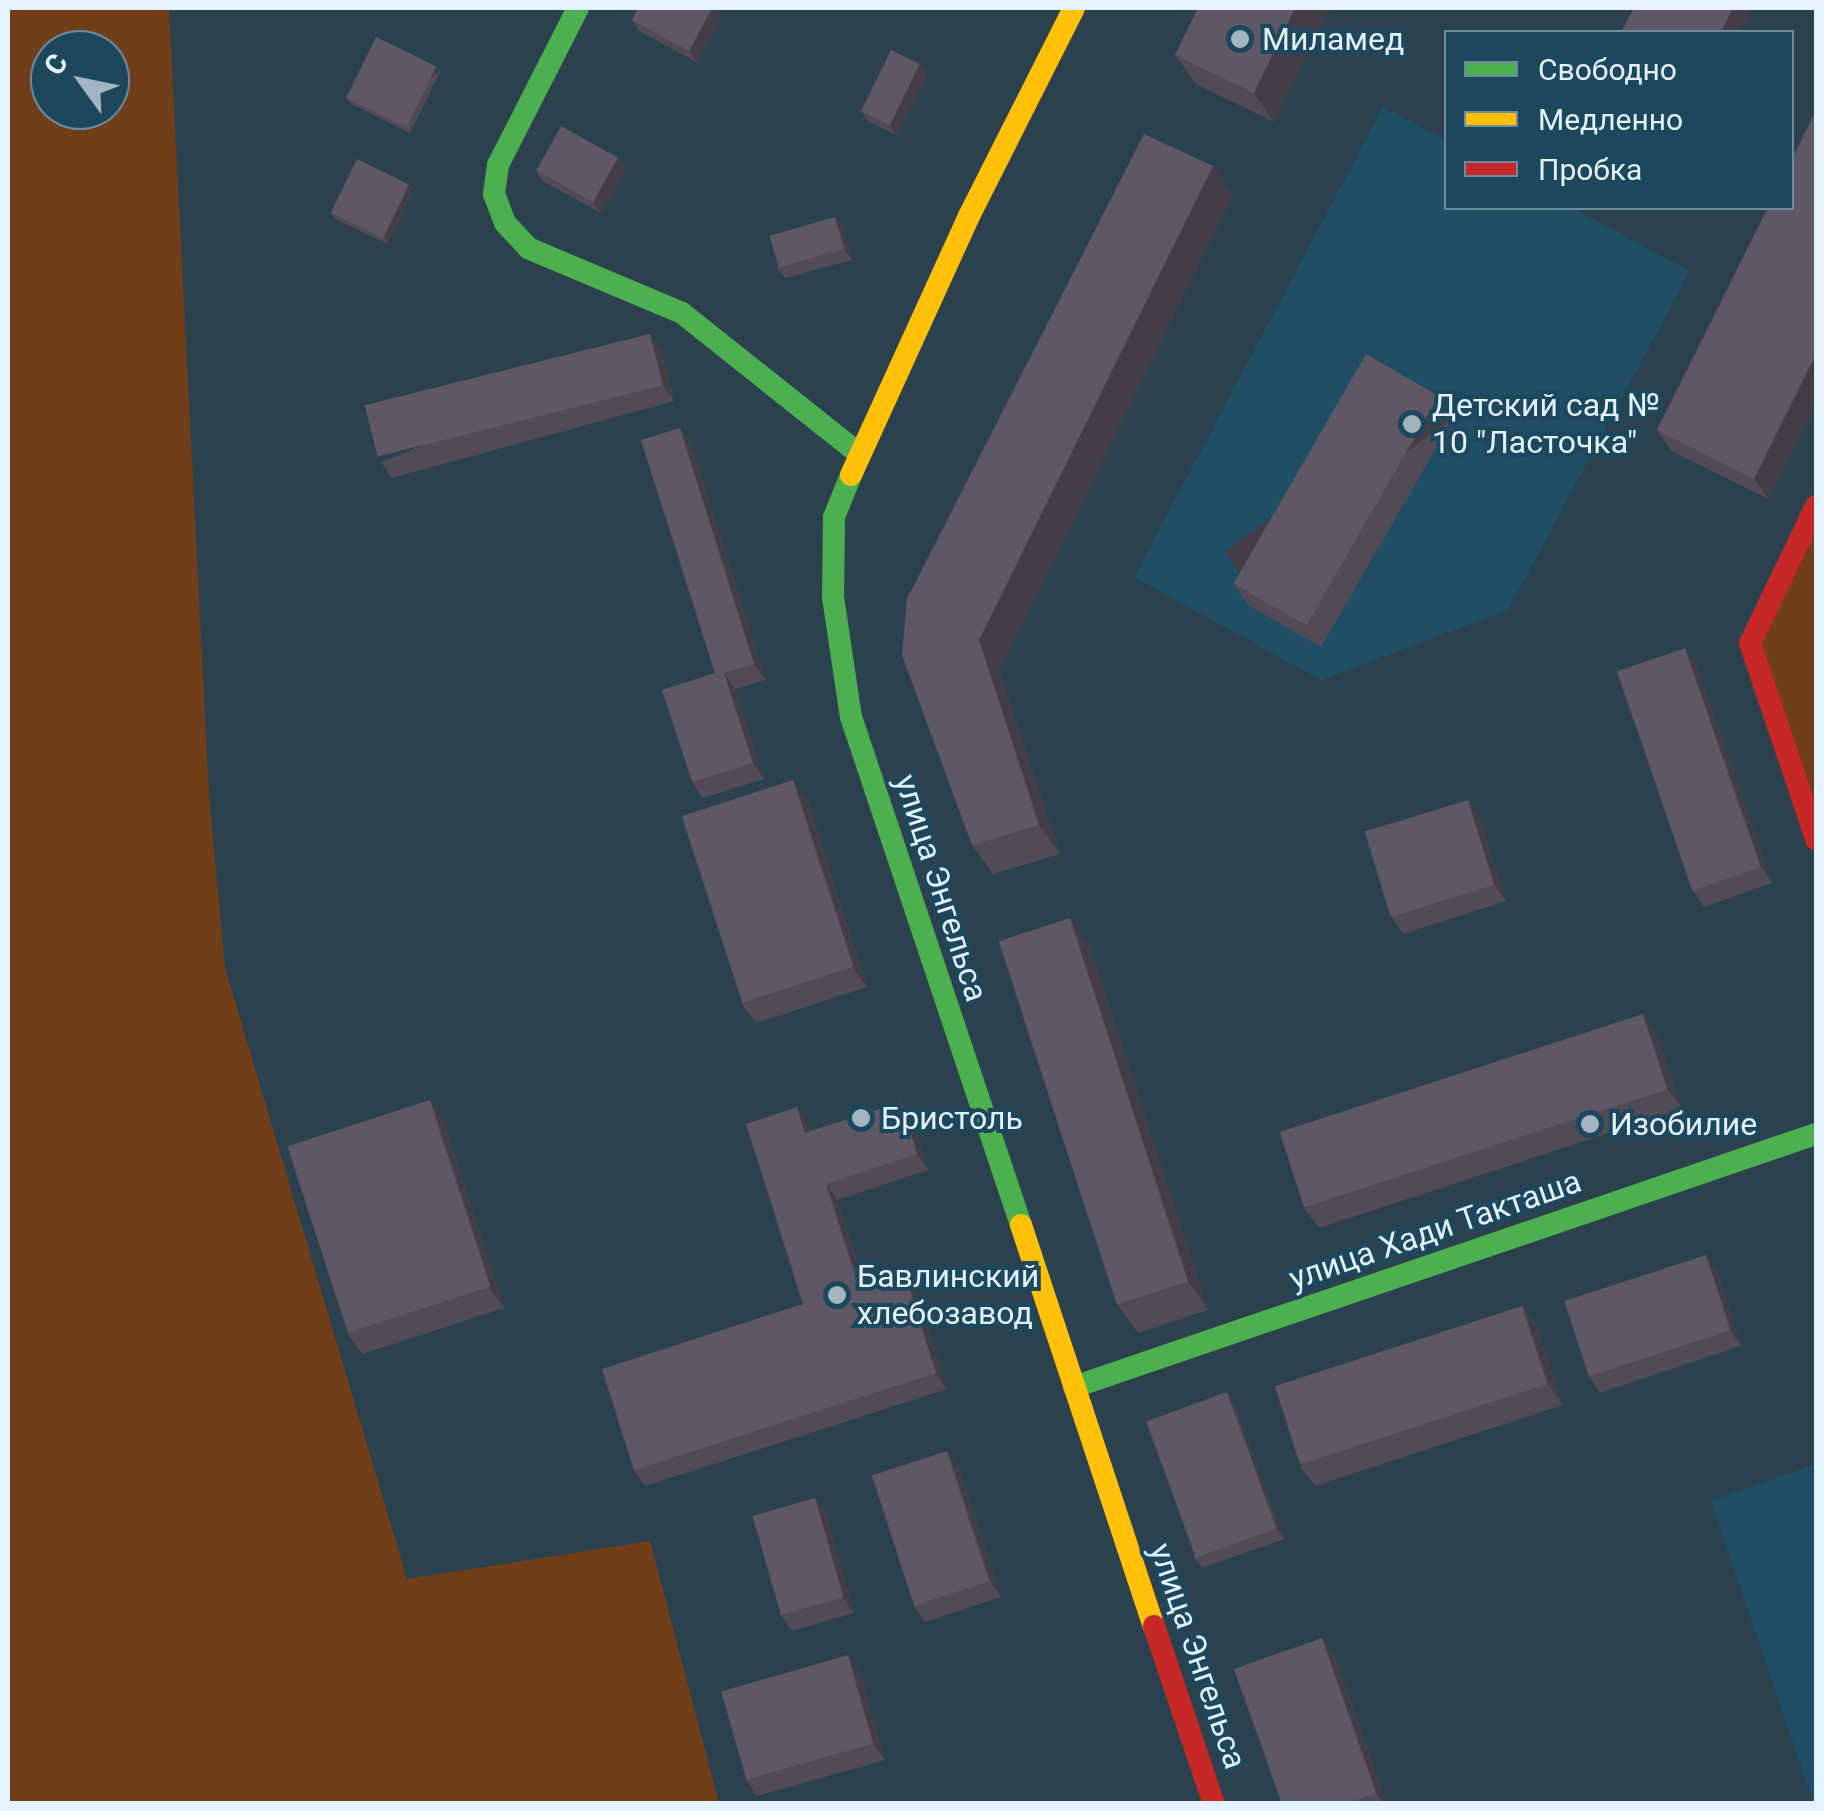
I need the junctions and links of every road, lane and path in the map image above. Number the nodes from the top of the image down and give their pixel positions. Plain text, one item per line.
1 (578, 8) edge
2 (1074, 8) edge
3 (859, 454) junction
4 (1816, 506) edge
5 (1816, 839) edge
6 (1816, 1134) edge
7 (1074, 1387) junction
8 (1214, 1804) edge

1 - 3 street
2 - 3 street, улица Энгельса
3 - 7 street, улица Энгельса
4 - 5 street
6 - 7 street, улица Хади Такташа
7 - 8 street, улица Энгельса

